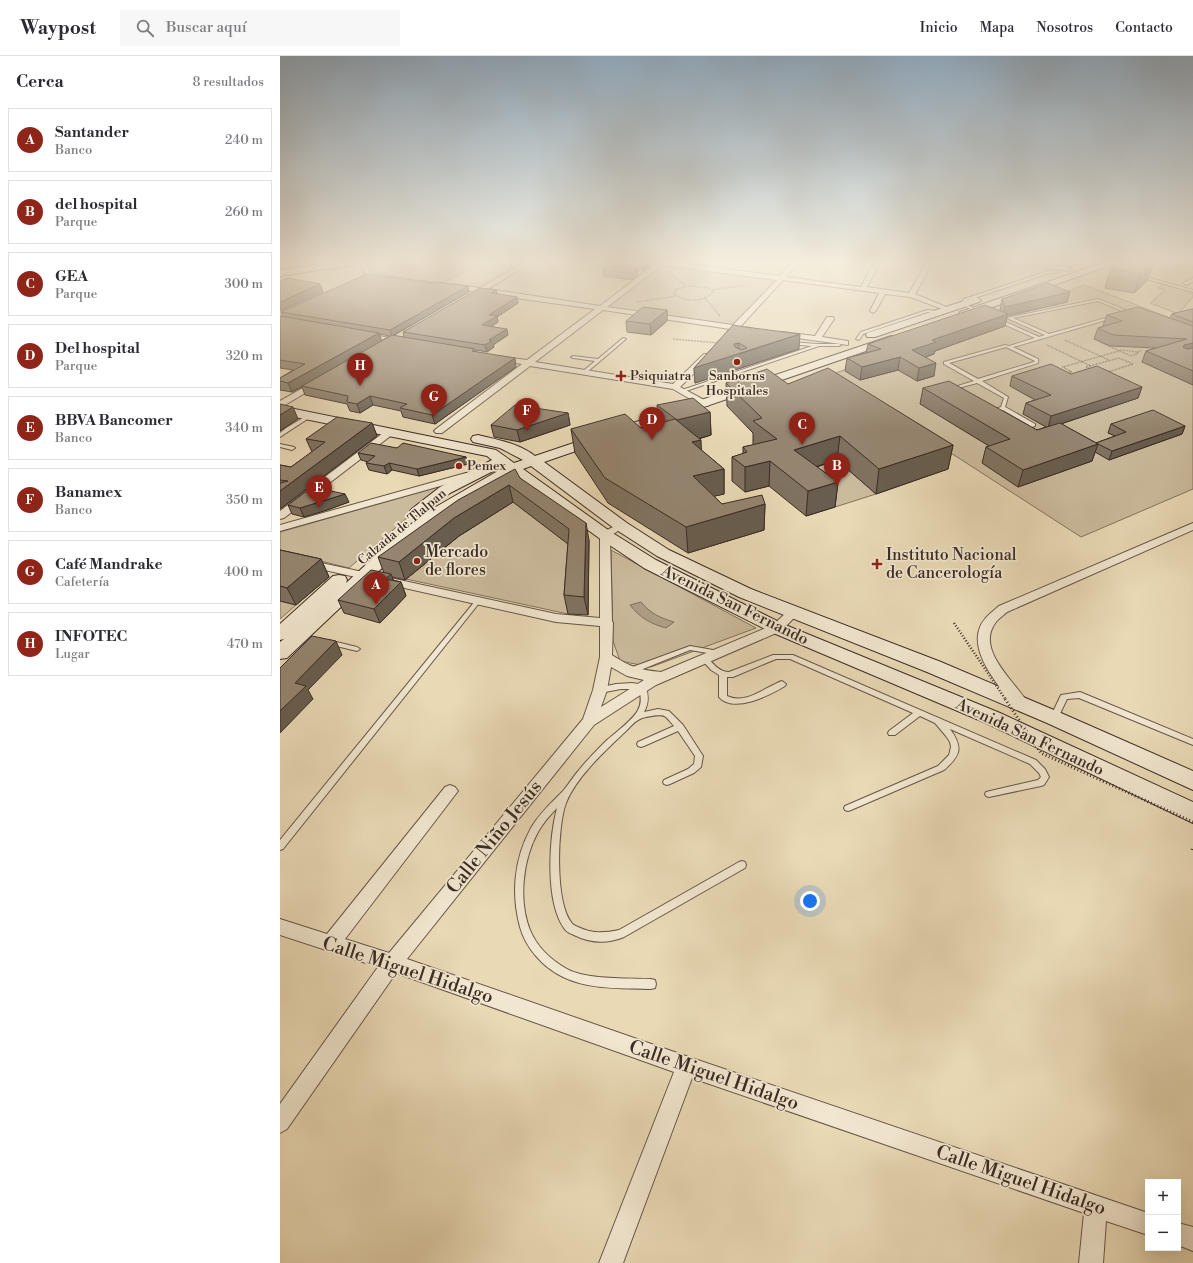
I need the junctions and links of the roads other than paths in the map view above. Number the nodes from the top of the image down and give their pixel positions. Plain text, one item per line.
1 (588, 318) edge
2 (662, 318) edge
3 (746, 318) edge
4 (921, 318) edge
5 (960, 318) edge
6 (1005, 318) edge
7 (1009, 318) edge
8 (1111, 318) edge
9 (830, 319) dead end
10 (735, 331) junction
11 (758, 331) edge
12 (407, 332) edge
13 (773, 333) edge
14 (356, 334) edge
15 (1050, 335) junction
16 (624, 339) dead end
17 (1036, 339) junction
18 (394, 340) junction
19 (788, 342) edge
20 (818, 342) junction
21 (409, 343) edge
22 (842, 344) junction
23 (381, 347) edge
24 (1009, 347) junction
25 (492, 356) edge
26 (573, 357) dead end
27 (599, 360) junction
28 (530, 363) junction
29 (584, 372) junction
30 (324, 380) edge
31 (978, 381) junction
32 (682, 391) junction
33 (941, 391) edge
34 (281, 404) edge
35 (705, 404) junction
36 (1003, 408) junction
37 (310, 416) junction
38 (439, 431) junction
39 (390, 432) junction
40 (280, 436) edge
41 (280, 445) edge
42 (292, 448) dead end
43 (527, 457) junction
44 (508, 464) junction
45 (476, 473) junction
46 (280, 516) edge
47 (1193, 526) edge
48 (280, 528) edge
49 (613, 530) junction
50 (370, 553) dead end
51 (280, 557) edge
52 (357, 570) junction
53 (478, 601) junction
54 (793, 613) junction
55 (607, 623) junction
56 (824, 625) junction
57 (777, 628) junction
58 (280, 634) edge
59 (322, 641) edge
60 (816, 644) junction
61 (357, 649) dead end
62 (280, 653) edge
63 (722, 654) junction
64 (606, 657) junction
65 (706, 660) junction
66 (628, 672) junction
67 (723, 675) junction
68 (661, 677) junction
69 (782, 684) dead end
70 (642, 687) junction
71 (600, 690) junction
72 (1022, 705) junction
73 (919, 713) junction
74 (638, 716) junction
75 (1054, 718) junction
76 (934, 719) junction
77 (588, 721) junction
78 (680, 727) junction
79 (892, 733) dead end
80 (1193, 742) edge
81 (641, 744) dead end
82 (1158, 765) junction
83 (1193, 781) edge
84 (667, 782) dead end
85 (1132, 784) junction
86 (450, 791) dead end
87 (566, 793) junction
88 (990, 794) dead end
89 (848, 808) dead end
90 (1193, 813) edge
91 (280, 846) edge
92 (742, 865) dead end
93 (280, 927) edge
94 (330, 944) junction
95 (392, 963) junction
96 (651, 984) dead end
97 (686, 1066) junction
98 (280, 1122) edge
99 (1096, 1206) junction
100 (1145, 1223) edge
101 (1181, 1235) edge
102 (1193, 1239) edge
103 (611, 1263) edge
104 (1091, 1263) edge

1 - 28 street
2 - 10 street
3 - 10 street
4 - 22 main road, Calzada de Tlalpan
5 - 35 main road, Calzada de Tlalpan
6 - 17 lane
7 - 15 lane
8 - 15 lane
9 - 20 street
10 - 11 street
10 - 32 street
12 - 18 street
13 - 20 street
14 - 18 street
15 - 17 lane
16 - 27 lane
17 - 24 lane
18 - 21 street
18 - 23 street
19 - 20 lane
20 - 22 street
20 - 32 lane
22 - 32 main road, Calzada de Tlalpan
24 - 31 lane
24 - 31 lane
25 - 28 street
26 - 27 lane
27 - 29 lane
28 - 29 street
28 - 38 street
29 - 32 street
30 - 34 street
31 - 33 lane
31 - 36 lane
32 - 35 street
32 - 43 main road, Calzada de Tlalpan
34 - 37 main road, Avenida San Fernando
34 - 38 main road, Avenida San Fernando
35 - 43 main road, Calzada de Tlalpan
36 - 36 lane
37 - 39 main road, Avenida San Fernando
37 - 40 lane
38 - 43 main road, Avenida San Fernando
39 - 44 main road, Avenida San Fernando
39 - 46 street
41 - 42 lane
43 - 44 main road, Calzada de Tlalpan
43 - 49 main road, Avenida San Fernando
44 - 45 main road, Calzada de Tlalpan
44 - 49 main road, Avenida San Fernando
44 - 52 main road, Calzada de Tlalpan
45 - 48 street
45 - 50 main road, Calzada de Tlalpan
47 - 72 street
49 - 54 main road, Avenida San Fernando
49 - 55 street, Calle Niño Jesús
49 - 57 main road, Avenida San Fernando
51 - 52 street
52 - 53 street
52 - 58 main road, Calzada de Tlalpan
52 - 62 main road, Calzada de Tlalpan
53 - 55 street
53 - 91 lane
54 - 56 main road, Avenida San Fernando
54 - 57 street
55 - 64 street, Calle Niño Jesús
56 - 60 main road
56 - 72 main road, Avenida San Fernando
57 - 60 main road, Avenida San Fernando
57 - 63 street
59 - 61 lane
60 - 85 main road, Avenida San Fernando
63 - 65 street
63 - 66 lane
64 - 66 street
64 - 71 street, Calle Niño Jesús
65 - 67 lane
65 - 68 street
66 - 68 street
67 - 69 lane
67 - 73 lane
68 - 70 street
70 - 71 lane
70 - 74 lane
70 - 77 street
71 - 77 street, Calle Niño Jesús
72 - 75 main road, Avenida San Fernando
73 - 76 lane
73 - 79 lane
74 - 78 lane
74 - 87 lane
75 - 80 lane
75 - 82 main road, Avenida San Fernando
76 - 88 lane
76 - 89 lane
77 - 95 street, Calle Niño Jesús
78 - 81 lane
78 - 84 lane
82 - 83 main road, Avenida San Fernando
82 - 85 main road
85 - 90 main road, Avenida San Fernando
86 - 94 street
87 - 92 lane
87 - 96 lane
93 - 94 street, Calle Miguel Hidalgo
94 - 95 street, Calle Miguel Hidalgo
95 - 97 street, Calle Miguel Hidalgo
95 - 98 street, Calle Niño Jesús
97 - 99 street, Calle Miguel Hidalgo
97 - 103 street
99 - 100 street, Calle Miguel Hidalgo
99 - 104 street
101 - 102 street

